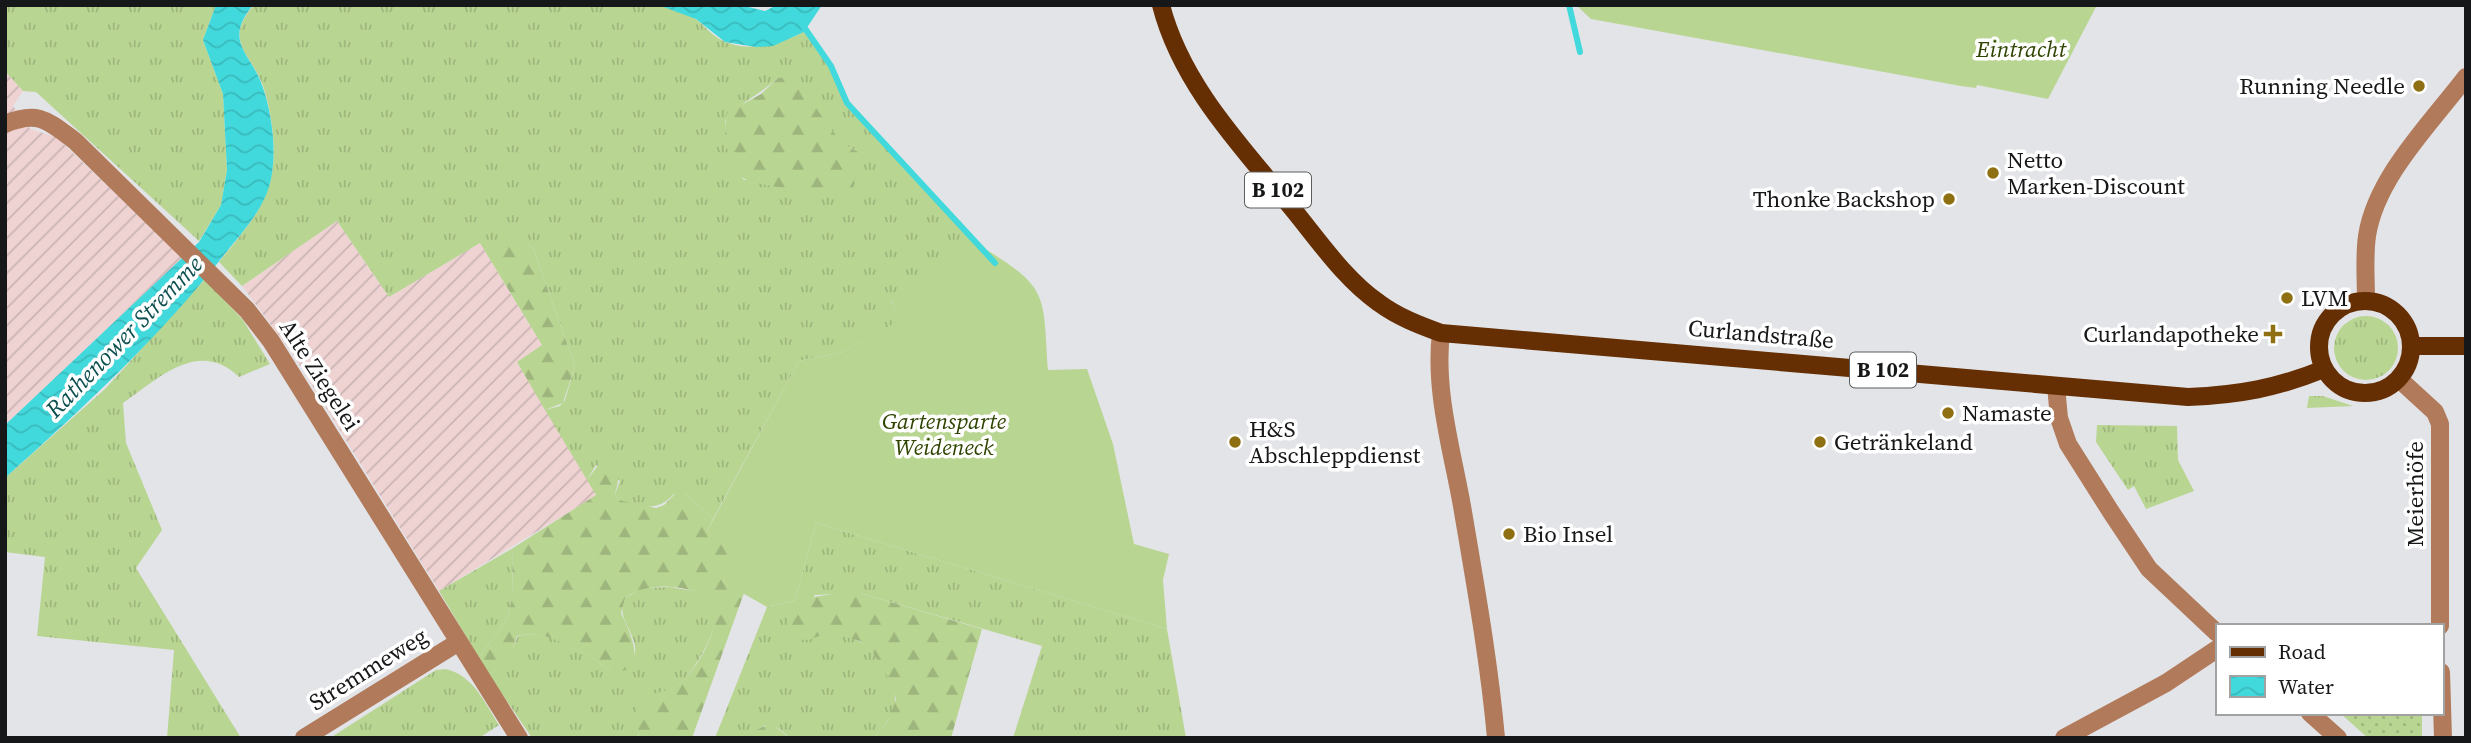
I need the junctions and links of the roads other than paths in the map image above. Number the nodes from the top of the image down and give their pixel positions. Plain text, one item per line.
1 (1161, 5) edge
2 (2466, 77) edge
3 (5, 124) edge
4 (2366, 301) junction
5 (1441, 332) junction
6 (2412, 346) junction
7 (2466, 346) edge
8 (2325, 369) junction
9 (2399, 379) junction
10 (2056, 386) junction
11 (2440, 624) edge
12 (2216, 632) edge
13 (457, 643) junction
14 (2216, 650) edge
15 (2313, 715) edge
16 (2442, 715) edge
17 (303, 738) edge
18 (519, 738) edge
19 (1496, 738) edge
20 (2064, 738) edge
21 (2338, 738) edge
22 (2443, 738) edge

1 - 5 main road, B 102
2 - 4 street
3 - 13 street, Alte Ziegelei
4 - 6 main road
4 - 8 main road
5 - 10 main road, Curlandstraße / B 102
5 - 19 street
6 - 7 main road
6 - 9 main road
8 - 9 main road
8 - 10 main road, Curlandstraße / B 102
9 - 11 street, Meierhöfe
10 - 12 street
13 - 17 street, Stremmeweg
13 - 18 street, Alte Ziegelei
14 - 20 street
15 - 21 street
16 - 22 street

